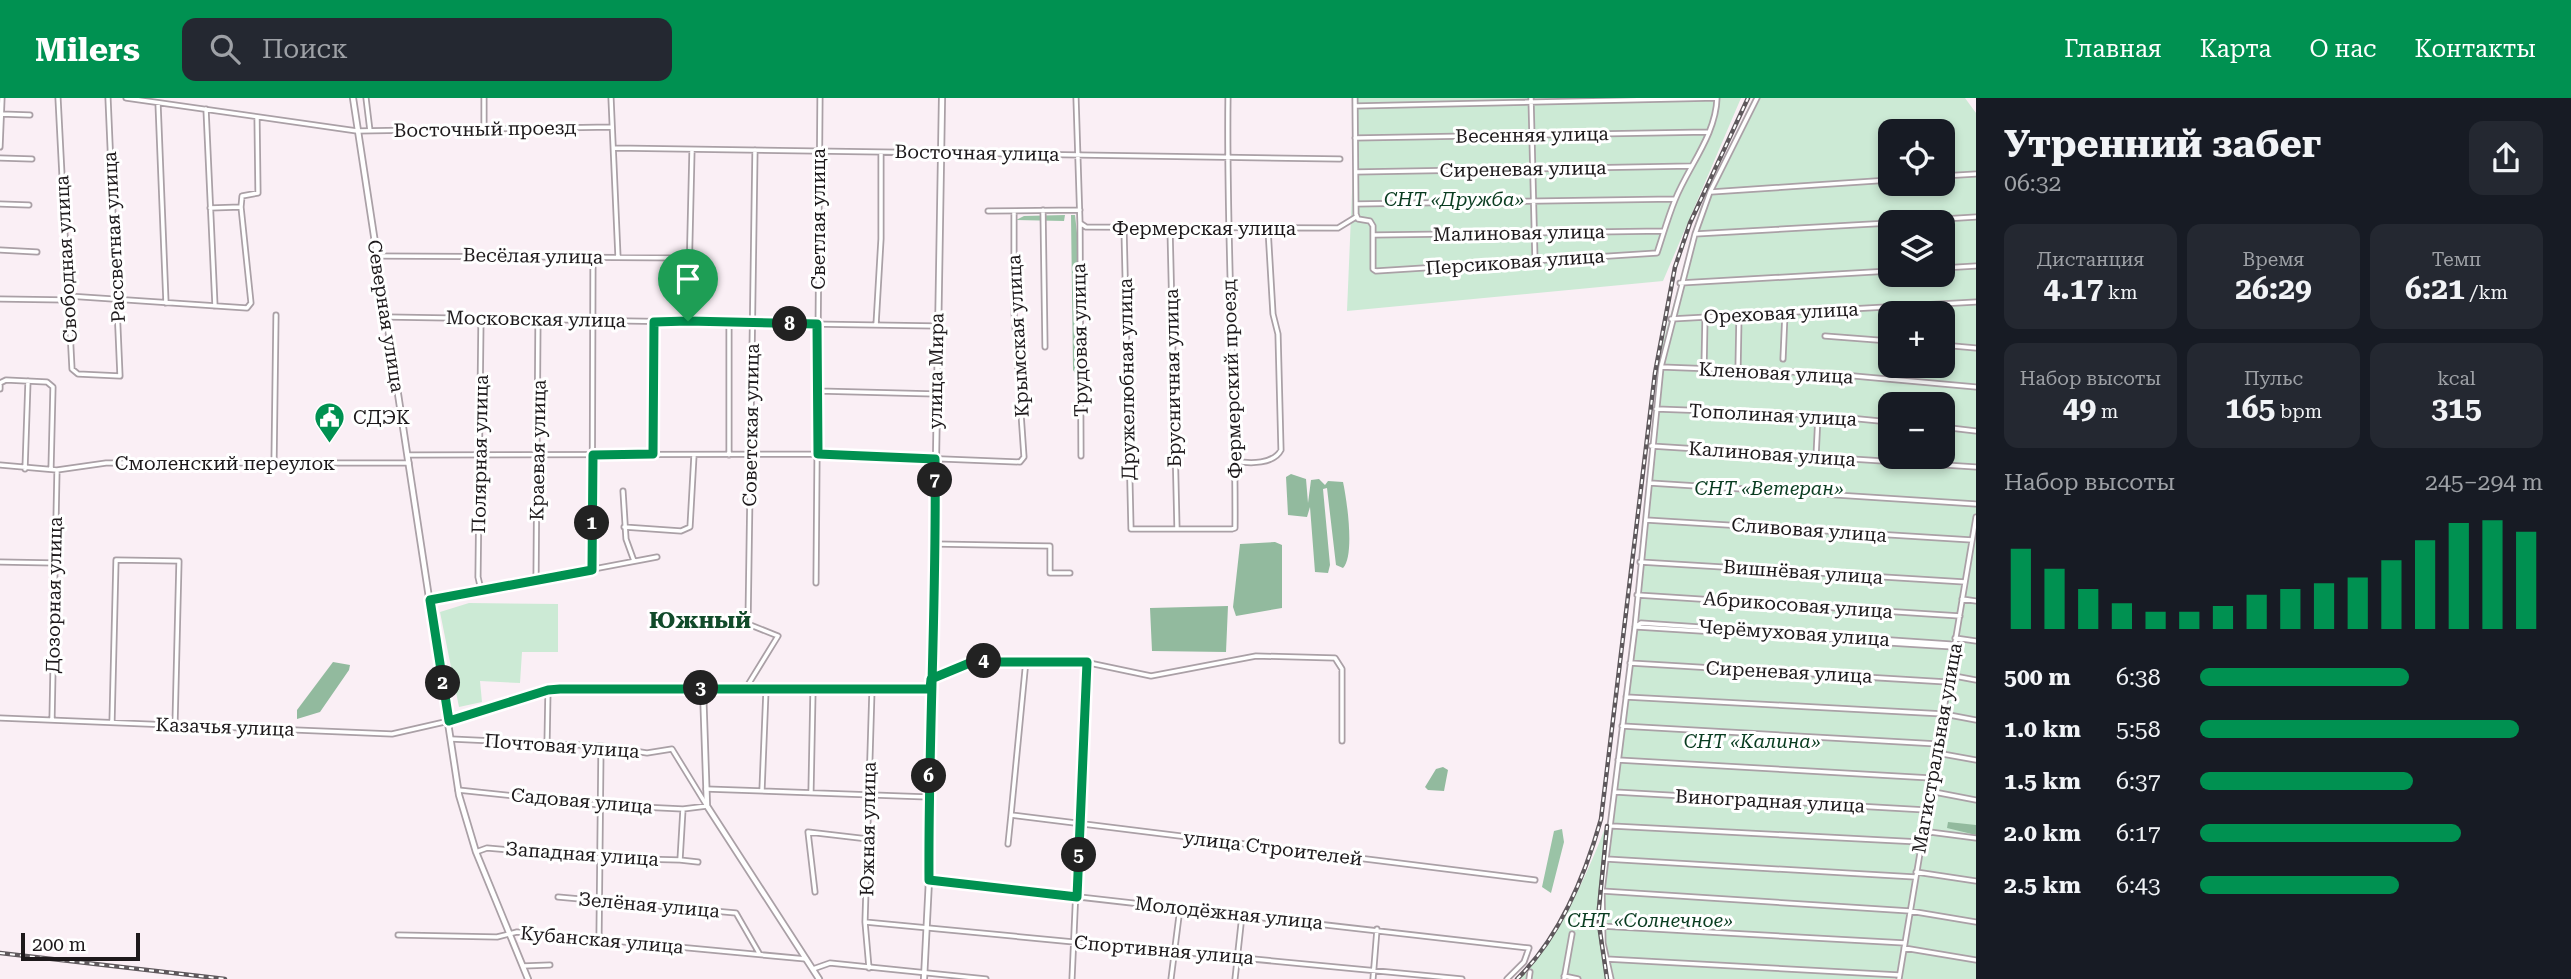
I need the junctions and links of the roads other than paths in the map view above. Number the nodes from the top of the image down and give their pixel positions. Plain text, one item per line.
1 (2, 98) edge
2 (58, 98) edge
3 (108, 98) edge
4 (126, 98) edge
5 (353, 98) edge
6 (366, 98) edge
7 (484, 98) edge
8 (611, 98) edge
9 (820, 98) edge
10 (942, 98) edge
11 (1076, 98) edge
12 (1228, 98) edge
13 (1355, 98) edge
14 (1717, 98) edge
15 (1757, 98) edge
16 (1531, 100) edge
17 (158, 103) junction
18 (1355, 106) junction
19 (206, 109) junction
20 (1, 114) edge
21 (30, 116) dead end
22 (257, 117) junction
23 (612, 127) junction
24 (484, 130) junction
25 (357, 131) junction
26 (370, 131) junction
27 (1709, 132) junction
28 (1531, 135) junction
29 (1356, 138) junction
30 (0, 147) edge
31 (614, 148) junction
32 (692, 150) junction
33 (755, 150) junction
34 (818, 151) junction
35 (881, 152) junction
36 (940, 153) junction
37 (1077, 155) junction
38 (1227, 157) junction
39 (0, 158) edge
40 (33, 159) dead end
41 (1340, 159) dead end
42 (1691, 166) junction
43 (1532, 168) junction
44 (1356, 172) junction
45 (1976, 174) edge
46 (1955, 175) edge
47 (1878, 181) edge
48 (1710, 192) junction
49 (1675, 199) junction
50 (1533, 200) junction
51 (0, 204) edge
52 (1356, 204) junction
53 (29, 205) dead end
54 (241, 207) junction
55 (210, 208) junction
56 (1043, 210) junction
57 (988, 211) dead end
58 (1014, 211) junction
59 (1080, 212) junction
60 (1356, 217) junction
61 (1976, 217) edge
62 (1955, 218) edge
63 (1080, 223) junction
64 (1878, 223) edge
65 (1124, 228) junction
66 (1170, 228) junction
67 (1227, 229) junction
68 (1268, 229) junction
69 (1664, 231) junction
70 (1534, 233) junction
71 (1695, 234) junction
72 (1374, 235) junction
73 (0, 250) edge
74 (37, 252) dead end
75 (376, 256) junction
76 (593, 257) junction
77 (618, 257) junction
78 (689, 258) junction
79 (1535, 261) junction
80 (1976, 266) edge
81 (1955, 267) edge
82 (1878, 272) edge
83 (1680, 283) junction
84 (68, 298) junction
85 (0, 299) edge
86 (117, 300) junction
87 (1976, 302) edge
88 (166, 303) junction
89 (215, 306) junction
90 (1785, 313) junction
91 (1740, 315) junction
92 (276, 316) dead end
93 (387, 317) junction
94 (1706, 317) junction
95 (481, 318) junction
96 (1671, 319) junction
97 (538, 320) junction
98 (593, 321) junction
99 (688, 321) junction
100 (654, 322) junction
101 (729, 323) junction
102 (753, 323) junction
103 (817, 324) junction
104 (876, 325) junction
105 (937, 326) junction
106 (1825, 336) dead end
107 (1878, 340) edge
108 (1955, 346) edge
109 (1045, 347) dead end
110 (1976, 348) edge
111 (1783, 359) dead end
112 (1661, 367) junction
113 (1704, 369) junction
114 (1738, 370) junction
115 (120, 376) joint
116 (28, 381) junction
117 (1976, 387) edge
118 (0, 389) edge
119 (818, 391) junction
120 (936, 394) junction
121 (1656, 409) junction
122 (1818, 415) junction
123 (1878, 421) edge
124 (1955, 429) edge
125 (1976, 431) edge
126 (1651, 446) junction
127 (653, 454) junction
128 (729, 454) junction
129 (751, 454) junction
130 (818, 454) junction
131 (408, 455) junction
132 (538, 455) junction
133 (593, 455) junction
134 (694, 455) junction
135 (481, 456) junction
136 (1081, 456) dead end
137 (1816, 457) junction
138 (935, 459) junction
139 (1236, 461) junction
140 (274, 463) junction
141 (410, 463) junction
142 (0, 465) edge
143 (1976, 467) edge
144 (25, 469) junction
145 (51, 469) junction
146 (57, 470) junction
147 (1649, 483) junction
148 (623, 492) dead end
149 (1976, 504) edge
150 (1976, 519) edge
151 (1646, 520) junction
152 (624, 527) junction
153 (1177, 529) junction
154 (1972, 540) junction
155 (935, 544) junction
156 (656, 557) dead end
157 (1970, 558) junction
158 (1976, 559) edge
159 (634, 561) junction
160 (0, 562) edge
161 (1640, 562) junction
162 (55, 564) junction
163 (592, 570) junction
164 (1070, 573) dead end
165 (536, 581) junction
166 (1965, 582) junction
167 (816, 583) dead end
168 (481, 590) junction
169 (1637, 595) junction
170 (1962, 599) junction
171 (430, 600) junction
172 (1976, 601) edge
173 (1960, 616) junction
174 (1634, 627) junction
175 (1955, 638) junction
176 (1976, 641) edge
177 (1954, 647) junction
178 (1026, 660) junction
179 (1087, 662) junction
180 (1630, 663) junction
181 (1949, 675) junction
182 (931, 679) junction
183 (1976, 680) edge
184 (1947, 682) junction
185 (703, 688) junction
186 (872, 689) junction
187 (930, 689) junction
188 (548, 690) junction
189 (745, 690) junction
190 (766, 690) junction
191 (813, 691) junction
192 (1626, 696) junction
193 (1944, 714) junction
194 (0, 718) edge
195 (52, 720) junction
196 (1976, 720) edge
197 (449, 721) junction
198 (113, 722) junction
199 (175, 724) junction
200 (1622, 726) junction
201 (451, 739) junction
202 (1342, 741) dead end
203 (547, 744) junction
204 (1938, 744) junction
205 (601, 746) junction
206 (1937, 753) junction
207 (1618, 760) junction
208 (1976, 760) edge
209 (1931, 778) junction
210 (706, 789) junction
211 (458, 790) junction
212 (762, 790) junction
213 (811, 791) junction
214 (1615, 792) junction
215 (1929, 792) junction
216 (868, 794) junction
217 (928, 797) junction
218 (1976, 800) edge
219 (600, 805) junction
220 (706, 806) junction
221 (683, 809) junction
222 (1926, 810) junction
223 (1011, 815) junction
224 (1080, 825) junction
225 (1612, 826) junction
226 (1922, 831) junction
227 (1976, 838) edge
228 (868, 839) junction
229 (1920, 842) junction
230 (1008, 844) dead end
231 (475, 852) junction
232 (601, 859) junction
233 (1605, 859) junction
234 (680, 860) junction
235 (698, 863) dead end
236 (1915, 875) junction
237 (929, 880) junction
238 (1535, 880) dead end
239 (1976, 881) edge
240 (1602, 891) junction
241 (815, 892) dead end
242 (558, 897) dead end
243 (1077, 897) junction
244 (600, 899) junction
245 (1180, 908) junction
246 (1910, 911) junction
247 (1242, 915) junction
248 (865, 922) junction
249 (1976, 922) edge
250 (1601, 926) junction
251 (926, 928) junction
252 (1377, 929) junction
253 (509, 933) junction
254 (1572, 934) dead end
255 (398, 935) dead end
256 (599, 939) junction
257 (1074, 942) junction
258 (1905, 945) junction
259 (1175, 950) junction
260 (759, 953) junction
261 (1238, 956) junction
262 (806, 959) junction
263 (1606, 959) junction
264 (1976, 960) edge
265 (550, 965) dead end
266 (523, 966) junction
267 (869, 968) junction
268 (813, 969) junction
269 (1374, 970) junction
270 (1530, 972) dead end
271 (924, 976) edge
272 (1899, 977) edge
273 (1564, 978) edge
274 (528, 979) edge
275 (819, 979) edge
276 (986, 979) edge
277 (1072, 979) edge
278 (1171, 979) edge
279 (1235, 979) edge
280 (1373, 979) edge
281 (1462, 979) edge
282 (1507, 979) edge
283 (1529, 979) edge
284 (1578, 979) edge
285 (1611, 979) edge

1 - 20 street
2 - 84 street, Свободная улица
3 - 86 street, Рассветная улица
4 - 17 street, Восточный проезд
5 - 25 street, Северная улица
6 - 26 street
7 - 24 street
8 - 23 street
9 - 34 street, Светлая улица
10 - 36 street, улица Мира
11 - 37 street
12 - 38 street, Фермерский проезд
13 - 18 street
14 - 16 street
14 - 27 street
15 - 48 street
16 - 18 street
16 - 28 street
17 - 19 street, Восточный проезд
17 - 88 street
18 - 29 street
19 - 22 street, Восточный проезд
19 - 55 street
20 - 21 street
20 - 30 street
22 - 25 street, Восточный проезд
22 - 54 street
23 - 24 street, Восточный проезд
23 - 31 street
24 - 26 street, Восточный проезд
25 - 26 street, Восточный проезд
25 - 75 street, Северная улица
27 - 28 street, Весенняя улица
27 - 42 street
28 - 29 street, Весенняя улица
28 - 43 street
29 - 44 street
31 - 32 street, Восточная улица
31 - 77 street
32 - 33 street, Восточная улица
32 - 78 street
33 - 34 street, Восточная улица
33 - 102 street, Советская улица
34 - 35 street, Восточная улица
34 - 103 street, Светлая улица
35 - 36 street, Восточная улица
35 - 104 street
36 - 37 street, Восточная улица
36 - 105 street, улица Мира
37 - 38 street, Восточная улица
37 - 59 street
38 - 41 street, Восточная улица
38 - 67 street, Фермерский проезд
39 - 40 street
42 - 43 street, Сиреневая улица
42 - 49 street
43 - 44 street, Сиреневая улица
43 - 50 street
44 - 52 street
45 - 46 street
47 - 48 street
48 - 71 street
49 - 50 street
49 - 69 street
50 - 52 street
50 - 70 street
51 - 53 street
52 - 60 street
54 - 55 street
54 - 89 street
55 - 89 street
56 - 58 street
56 - 59 street
56 - 109 street
57 - 58 street
58 - 138 street, Крымская улица
59 - 63 street
60 - 68 street, Фермерская улица
60 - 72 street
61 - 62 street
63 - 65 street, Фермерская улица
63 - 136 street, Трудовая улица
64 - 71 street
65 - 66 street, Фермерская улица
65 - 153 street, Дружелюбная улица
66 - 67 street, Фермерская улица
66 - 153 street, Брусничная улица
67 - 68 street, Фермерская улица
67 - 139 street, Фермерский проезд
68 - 139 street
69 - 70 street, Малиновая улица
69 - 79 street, Персиковая улица
70 - 72 street, Малиновая улица
70 - 79 street
71 - 83 street
72 - 79 street, Персиковая улица
73 - 74 street
75 - 76 street, Весёлая улица
75 - 93 street, Северная улица
76 - 77 street, Весёлая улица
76 - 98 street
77 - 78 street, Весёлая улица
78 - 99 street
80 - 81 street
82 - 83 street
83 - 96 street
84 - 85 street
84 - 86 street
84 - 115 street, Свободная улица
86 - 88 street
86 - 115 street, Рассветная улица
87 - 90 street, Ореховая улица
88 - 89 street
90 - 91 street, Ореховая улица
90 - 111 street
91 - 94 street, Ореховая улица
91 - 114 street
92 - 140 street
93 - 95 street, Московская улица
93 - 131 street, Северная улица
94 - 96 street, Ореховая улица
94 - 113 street
95 - 97 street, Московская улица
95 - 135 street, Полярная улица
96 - 112 street
97 - 98 street, Московская улица
97 - 132 street, Краевая улица
98 - 100 street, Московская улица
98 - 133 street
99 - 100 street, Московская улица
99 - 101 street, Московская улица
100 - 127 street
101 - 102 street, Московская улица
101 - 128 street, Советская улица
102 - 103 street, Московская улица
102 - 129 street, Советская улица
103 - 104 street, Московская улица
103 - 119 street, Светлая улица
104 - 105 street, Московская улица
105 - 120 street, улица Мира
106 - 107 street
108 - 110 street
112 - 113 street, Кленовая улица
112 - 121 street
113 - 114 street, Кленовая улица
114 - 117 street, Кленовая улица
116 - 118 street
116 - 144 street
116 - 145 street
119 - 120 street
119 - 130 street, Светлая улица
120 - 138 street, улица Мира
121 - 122 street, Тополиная улица
121 - 126 street
122 - 123 street, Тополиная улица
122 - 137 street
124 - 125 street
126 - 137 street, Калиновая улица
126 - 147 street
127 - 133 street
127 - 134 street
128 - 129 street
128 - 134 street
129 - 130 street
129 - 189 street, Советская улица
130 - 138 street
130 - 167 street, Светлая улица
131 - 135 street
131 - 141 street, Северная улица
132 - 133 street
132 - 135 street
132 - 165 street, Краевая улица
133 - 163 street
134 - 152 street
135 - 168 street, Полярная улица
137 - 143 street, Калиновая улица
138 - 155 street, улица Мира
139 - 153 street, Фермерский проезд
140 - 141 street, Смоленский переулок
140 - 146 street, Смоленский переулок
141 - 171 street, Северная улица
142 - 144 street, Смоленский переулок
144 - 145 street, Смоленский переулок
145 - 146 street, Смоленский переулок
146 - 162 street, Дозорная улица
147 - 149 street
147 - 151 street
148 - 152 street
150 - 154 street, Магистральная улица
151 - 154 street, Сливовая улица
151 - 161 street
152 - 159 street
154 - 157 street, Магистральная улица
155 - 164 street
155 - 182 street, улица Мира
156 - 159 street
157 - 158 street
157 - 166 street, Магистральная улица
159 - 163 street
160 - 162 street
161 - 166 street, Вишнёвая улица
161 - 169 street
162 - 195 street, Дозорная улица
163 - 165 street
165 - 168 street
166 - 170 street, Магистральная улица
168 - 171 street
169 - 173 street, Абрикосовая улица
169 - 174 street
170 - 172 street
170 - 173 street, Магистральная улица
171 - 197 street, Северная улица
173 - 175 street, Магистральная улица
174 - 177 street
174 - 180 street
175 - 176 street
175 - 177 street, Магистральная улица
177 - 181 street, Магистральная улица
178 - 179 street
178 - 182 street
178 - 223 street
179 - 202 street
179 - 224 street
180 - 184 street, Сиреневая улица
180 - 192 street
181 - 183 street
181 - 184 street, Магистральная улица
182 - 187 street, улица Мира
184 - 193 street, Магистральная улица
185 - 188 street, Казачья улица
185 - 189 street
185 - 210 street
186 - 187 street
186 - 191 street
186 - 216 street, Южная улица
187 - 217 street, улица Мира
188 - 197 street, Казачья улица
188 - 203 street
189 - 190 street
190 - 191 street
190 - 212 street
191 - 213 street
192 - 193 street
192 - 200 street
193 - 196 street
193 - 204 street, Магистральная улица
194 - 195 street, Казачья улица
195 - 198 street, Казачья улица
197 - 199 street, Казачья улица
197 - 201 street, Северная улица
198 - 199 street, Казачья улица
198 - 199 street
200 - 204 street
200 - 207 street
201 - 203 street, Почтовая улица
201 - 211 street, Северная улица
203 - 205 street, Почтовая улица
204 - 206 street, Магистральная улица
205 - 219 street
205 - 220 street, Почтовая улица
206 - 208 street
206 - 209 street, Магистральная улица
207 - 209 street
207 - 214 street
209 - 215 street, Магистральная улица
210 - 212 street
210 - 220 street
211 - 219 street, Садовая улица
211 - 231 street, Северная улица
212 - 213 street
213 - 216 street
214 - 222 street, Виноградная улица
214 - 225 street
215 - 218 street
215 - 222 street, Магистральная улица
216 - 217 street
216 - 228 street, Южная улица
217 - 237 street, улица Мира
219 - 221 street, Садовая улица
219 - 232 street
220 - 221 street, Садовая улица
220 - 262 street
221 - 234 street, Западная улица
222 - 226 street, Магистральная улица
223 - 224 street, улица Строителей
223 - 230 street
224 - 238 street, улица Строителей
224 - 243 street
225 - 229 street
225 - 233 street
226 - 227 street
226 - 229 street, Магистральная улица
228 - 241 street
228 - 248 street, Южная улица
229 - 236 street, Магистральная улица
231 - 232 street, Западная улица
231 - 253 street, Северная улица
232 - 234 street, Западная улица
232 - 244 street
233 - 236 street
233 - 240 street
234 - 235 street
236 - 239 street
236 - 246 street, Магистральная улица
237 - 243 street, Молодёжная улица
237 - 251 street, улица Мира
240 - 246 street
240 - 250 street
242 - 244 street, Зелёная улица
243 - 245 street, Молодёжная улица
243 - 257 street
244 - 256 street
244 - 260 street, Зелёная улица
245 - 247 street, Молодёжная улица
245 - 259 street
246 - 249 street
246 - 258 street, Магистральная улица
247 - 252 street, Молодёжная улица
247 - 261 street
248 - 251 street, Спортивная улица
248 - 267 street, Южная улица
250 - 258 street
250 - 263 street
251 - 257 street, Спортивная улица
251 - 271 street, улица Мира
252 - 269 street
252 - 282 street, Молодёжная улица
253 - 255 street, Кубанская улица
253 - 256 street, Кубанская улица
253 - 266 street, Северная улица
254 - 273 street
256 - 260 street, Кубанская улица
257 - 259 street, Спортивная улица
257 - 277 street
258 - 264 street
258 - 272 street, Магистральная улица
259 - 261 street, Спортивная улица
259 - 278 street
260 - 262 street, Кубанская улица
261 - 269 street, Спортивная улица
261 - 279 street
262 - 268 street
263 - 272 street
263 - 285 street
265 - 266 street
266 - 274 street, Северная улица
267 - 268 street
267 - 271 street
268 - 275 street
269 - 280 street
269 - 281 street, Спортивная улица
270 - 283 street
271 - 276 street
273 - 284 street

